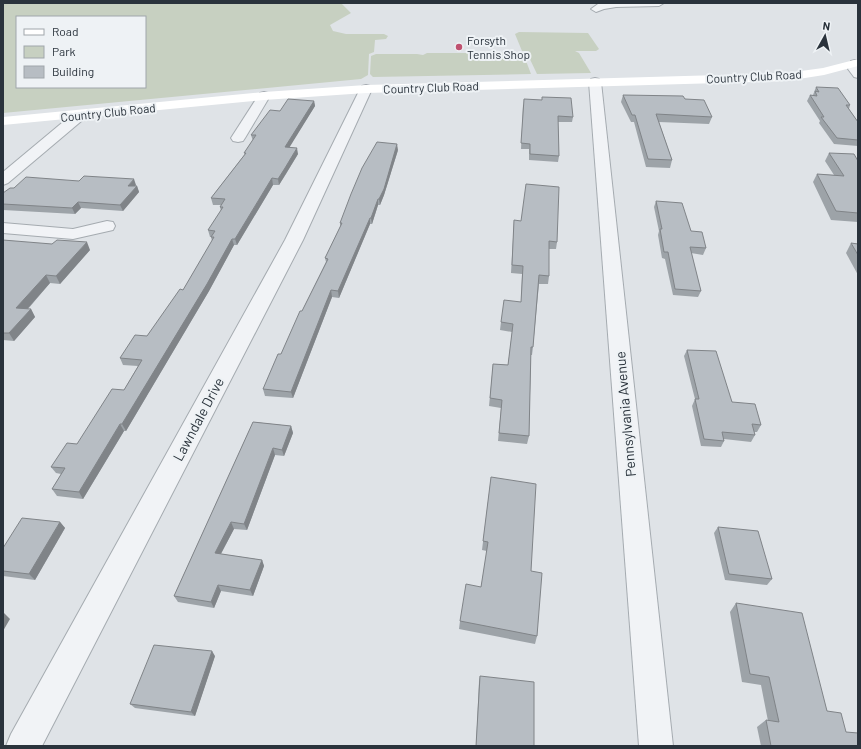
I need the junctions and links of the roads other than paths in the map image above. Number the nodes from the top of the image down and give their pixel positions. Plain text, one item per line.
1 (659, 3) edge
2 (594, 10) dead end
3 (857, 66) edge
4 (595, 82) junction
5 (366, 88) junction
6 (264, 96) junction
7 (80, 115) junction
8 (3, 122) edge
9 (238, 138) dead end
10 (3, 180) edge
11 (107, 226) dead end
12 (3, 228) edge
13 (23, 746) edge
14 (656, 746) edge

1 - 2 street
3 - 4 main road, Country Club Road
4 - 5 main road, Country Club Road
4 - 14 street, Pennsylvania Avenue
5 - 6 main road, Country Club Road
5 - 13 street, Lawndale Drive
6 - 7 main road, Country Club Road
6 - 9 street
7 - 8 main road, Country Club Road
7 - 10 street
11 - 12 street

